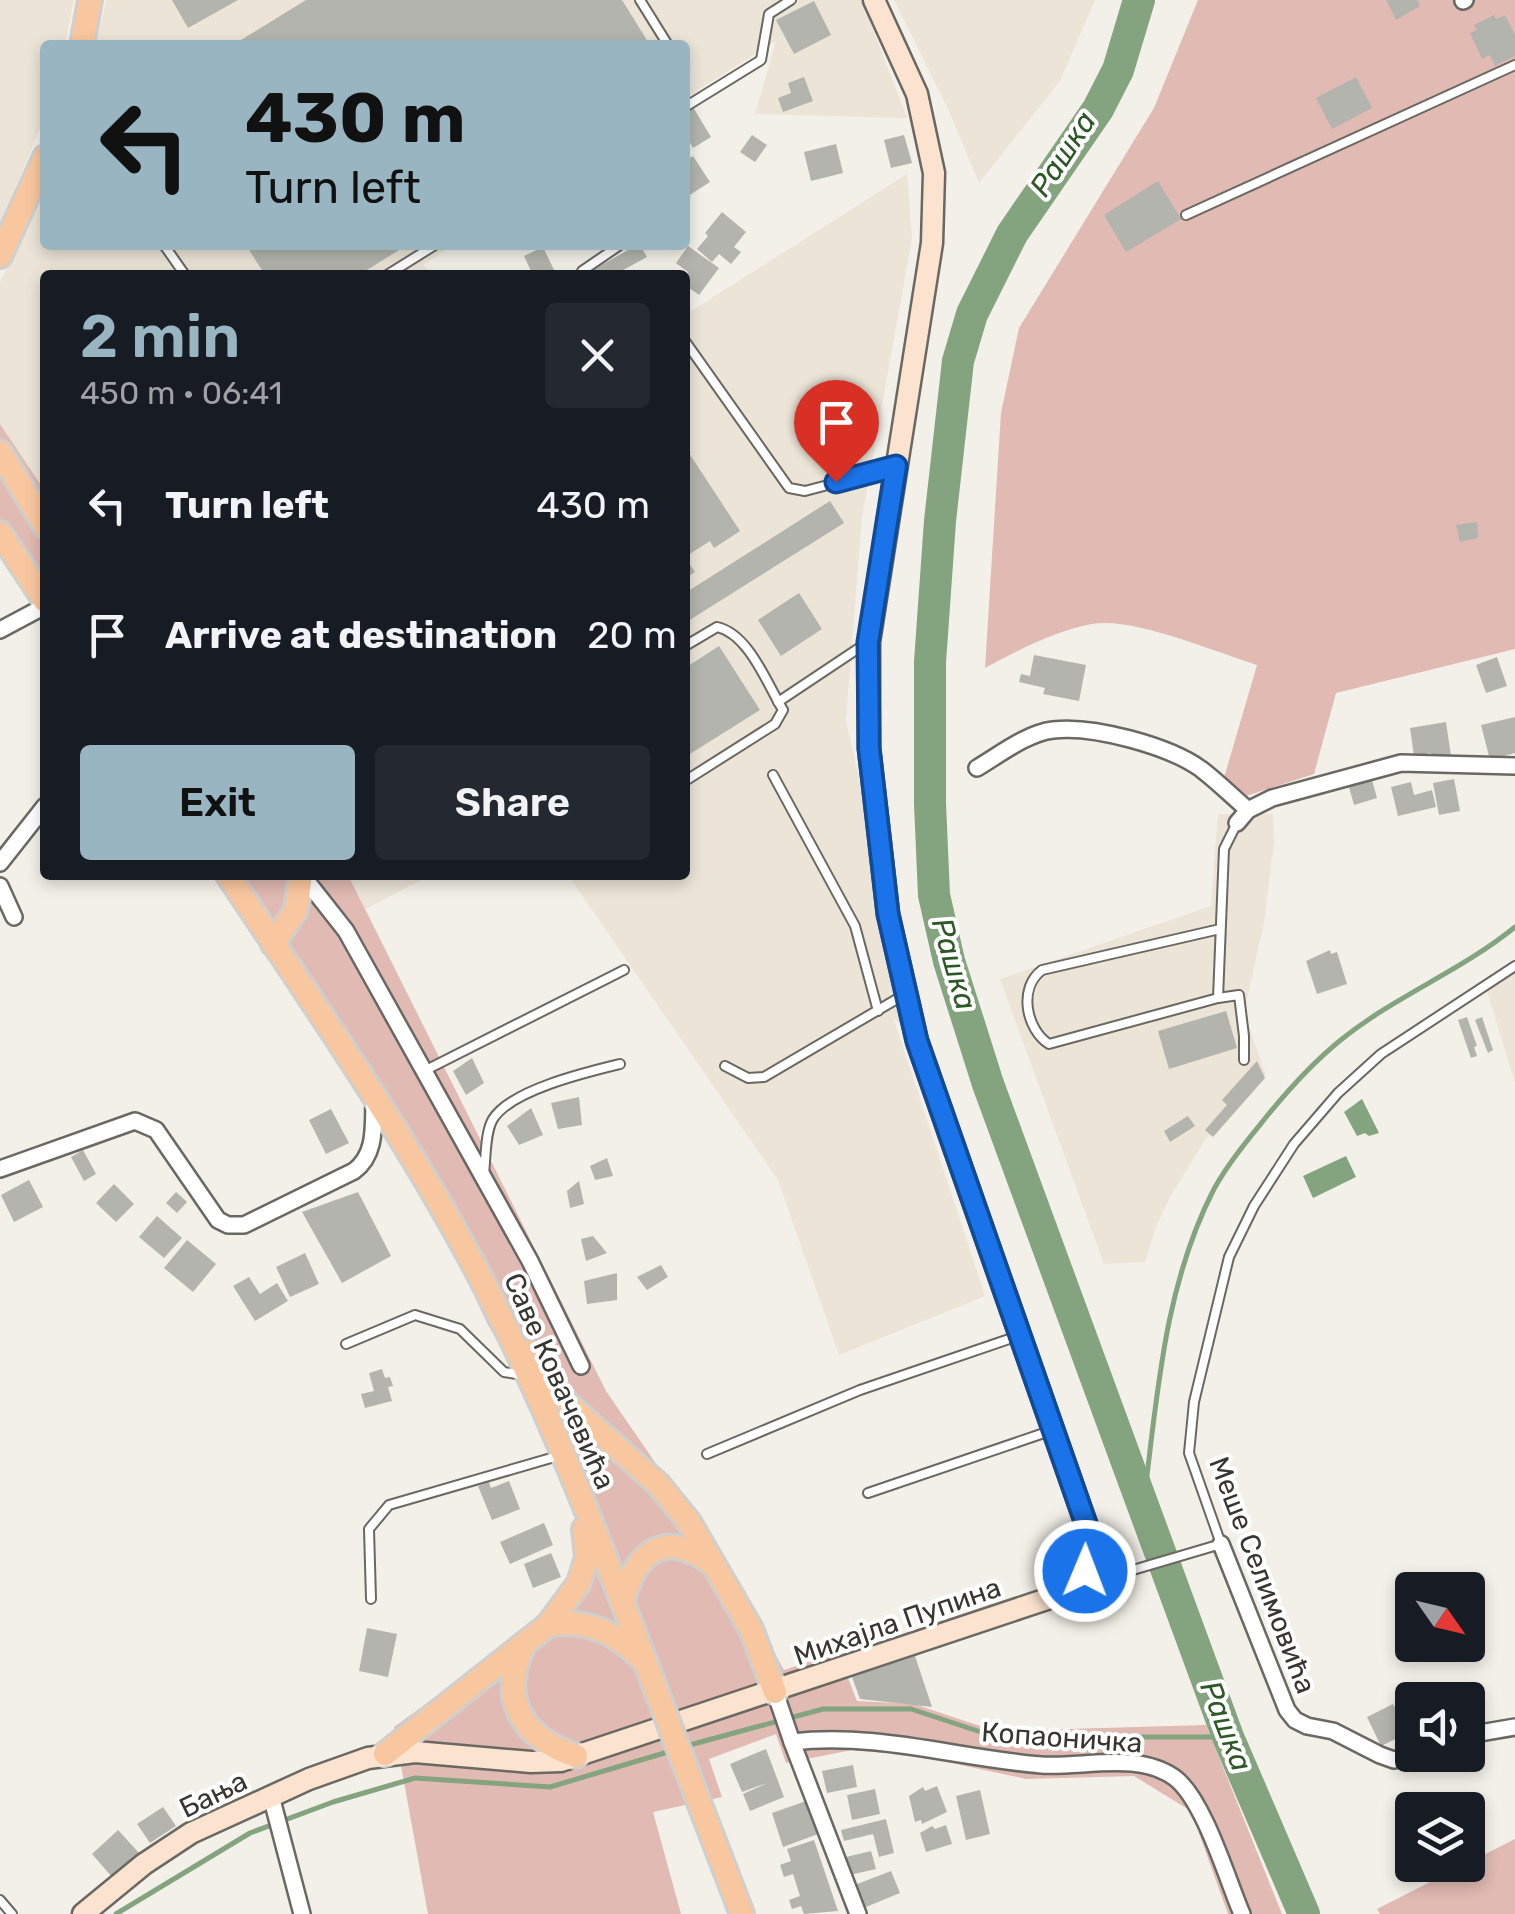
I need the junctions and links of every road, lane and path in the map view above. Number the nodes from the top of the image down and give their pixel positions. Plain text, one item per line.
1 (90, 0) edge
2 (640, 0) edge
3 (791, 0) edge
4 (874, 0) edge
5 (83, 40) edge
6 (665, 40) edge
7 (1515, 65) edge
8 (690, 104) edge
9 (40, 167) edge
10 (1186, 215) dead end
11 (427, 250) edge
12 (613, 250) edge
13 (0, 256) edge
14 (396, 270) edge
15 (583, 270) edge
16 (690, 348) edge
17 (0, 452) edge
18 (896, 466) junction
19 (40, 514) edge
20 (0, 532) edge
21 (40, 595) edge
22 (40, 606) edge
23 (0, 630) edge
24 (868, 642) junction
25 (690, 643) edge
26 (778, 702) junction
27 (1515, 766) edge
28 (977, 768) dead end
29 (773, 774) dead end
30 (690, 778) edge
31 (40, 812) edge
32 (1243, 817) junction
33 (0, 863) edge
34 (231, 880) edge
35 (300, 880) edge
36 (305, 880) edge
37 (0, 886) edge
38 (14, 917) dead end
39 (1220, 928) junction
40 (273, 944) junction
41 (1515, 966) edge
42 (624, 970) dead end
43 (906, 994) junction
44 (1218, 998) junction
45 (878, 1010) junction
46 (1244, 1060) dead end
47 (620, 1064) dead end
48 (726, 1066) dead end
49 (424, 1071) junction
50 (374, 1099) junction
51 (0, 1170) edge
52 (483, 1177) junction
53 (498, 1312) junction
54 (1022, 1335) junction
55 (346, 1344) dead end
56 (581, 1366) dead end
57 (528, 1375) junction
58 (1054, 1430) junction
59 (707, 1454) dead end
60 (562, 1455) junction
61 (576, 1486) junction
62 (868, 1493) dead end
63 (1220, 1544) junction
64 (718, 1568) junction
65 (1085, 1571) junction
66 (371, 1600) dead end
67 (623, 1600) junction
68 (548, 1625) junction
69 (524, 1645) junction
70 (647, 1664) junction
71 (781, 1710) junction
72 (1515, 1727) edge
73 (1485, 1732) edge
74 (792, 1742) junction
75 (385, 1754) junction
76 (576, 1756) junction
77 (1395, 1760) edge
78 (274, 1806) junction
79 (0, 1900) edge
80 (107, 1908) edge
81 (12, 1914) edge
82 (83, 1914) edge
83 (302, 1914) edge
84 (742, 1914) edge
85 (858, 1914) edge
86 (1242, 1914) edge

1 - 5 main road
2 - 6 lane
3 - 8 lane
4 - 18 street
7 - 10 lane
9 - 13 main road
11 - 14 lane
12 - 15 lane
16 - 18 lane
17 - 19 main road
18 - 24 street
20 - 21 main road
22 - 23 street
24 - 26 lane
24 - 43 street
25 - 26 lane
26 - 30 lane
27 - 32 street
28 - 32 street
29 - 45 lane
31 - 33 street
32 - 39 lane
34 - 40 main road, Саве Ковачевића
35 - 40 main road
36 - 49 street
37 - 38 street
39 - 44 lane
39 - 44 lane
40 - 50 main road, Саве Ковачевића
41 - 63 lane, Меше Селимовића
42 - 49 lane
43 - 45 lane
43 - 54 street
44 - 46 lane
45 - 48 lane
47 - 52 lane
49 - 52 street
50 - 51 street
50 - 53 main road, Саве Ковачевића
52 - 56 street
53 - 57 main road, Саве Ковачевића
53 - 64 main road
54 - 58 street
54 - 59 lane
55 - 57 lane
57 - 60 main road, Саве Ковачевића
58 - 62 lane
58 - 65 street
60 - 61 main road, Саве Ковачевића
60 - 66 lane
61 - 67 main road, Саве Ковачевића
61 - 68 main road
63 - 65 lane
63 - 77 street, Меше Селимовића
64 - 67 main road
64 - 71 main road
65 - 71 street, Михајла Пупина
67 - 70 main road, Саве Ковачевића
68 - 69 main road
68 - 70 main road
69 - 75 main road
69 - 76 main road
70 - 84 main road, Саве Ковачевића, bridge
71 - 74 street
71 - 76 street, Михајла Пупина
72 - 73 street
74 - 85 street
74 - 86 street, Копаоничка
75 - 76 street, Бања
75 - 78 street, Бања
78 - 80 street, Бања
78 - 83 street
79 - 81 lane
80 - 82 street, Бања

